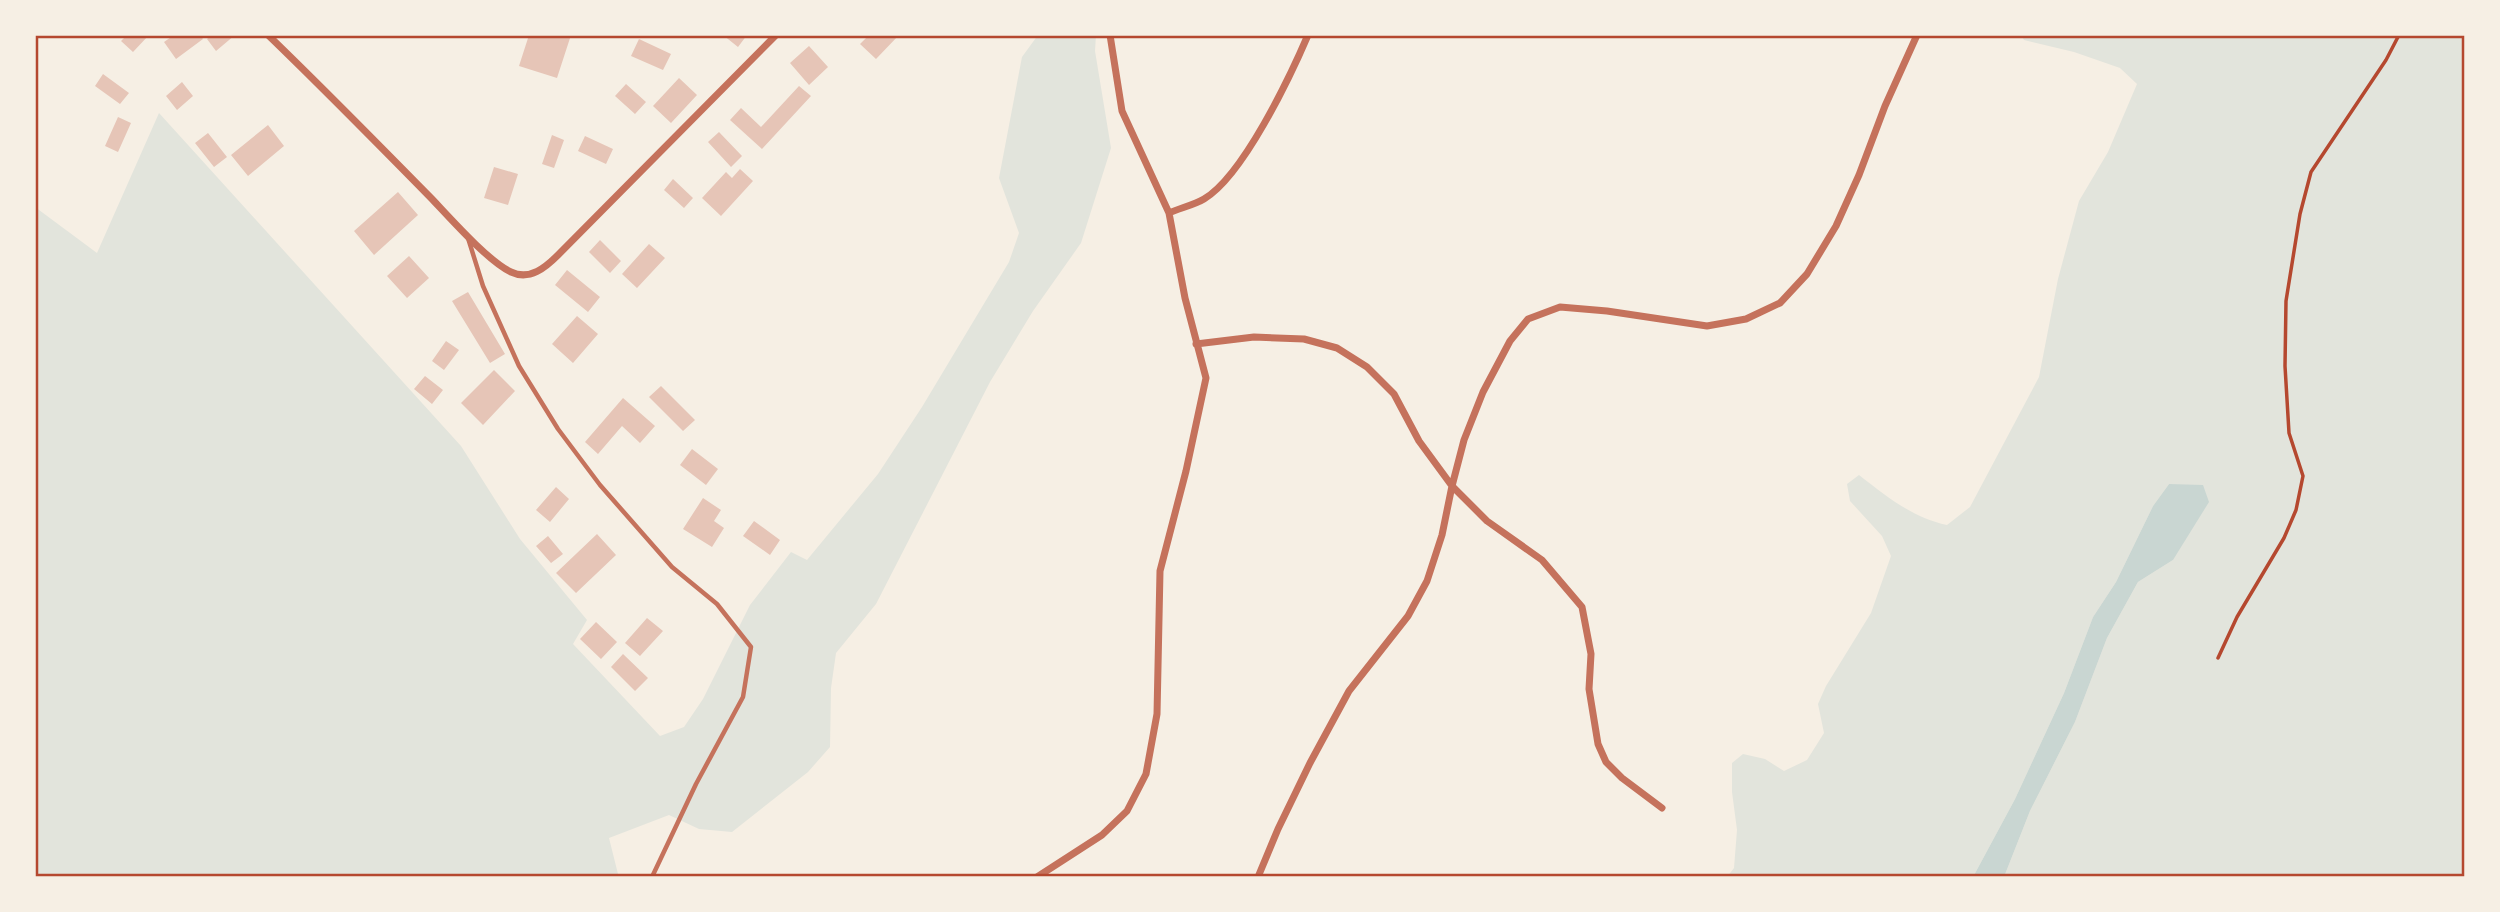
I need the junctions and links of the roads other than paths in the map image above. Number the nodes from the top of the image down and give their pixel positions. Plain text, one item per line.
1 (268, 35) edge
2 (776, 35) edge
3 (1110, 35) edge
4 (1308, 35) edge
5 (1917, 35) edge
6 (1169, 213) junction
7 (466, 234) junction
8 (1196, 344) junction
9 (1451, 486) junction
10 (1662, 808) dead end
11 (652, 877) edge
12 (1037, 877) edge
13 (1258, 877) edge

1 - 7 street
2 - 7 street
3 - 6 street
4 - 6 street
5 - 9 street
6 - 8 street
7 - 11 lane
8 - 9 street
8 - 12 street
9 - 10 street
9 - 13 street

